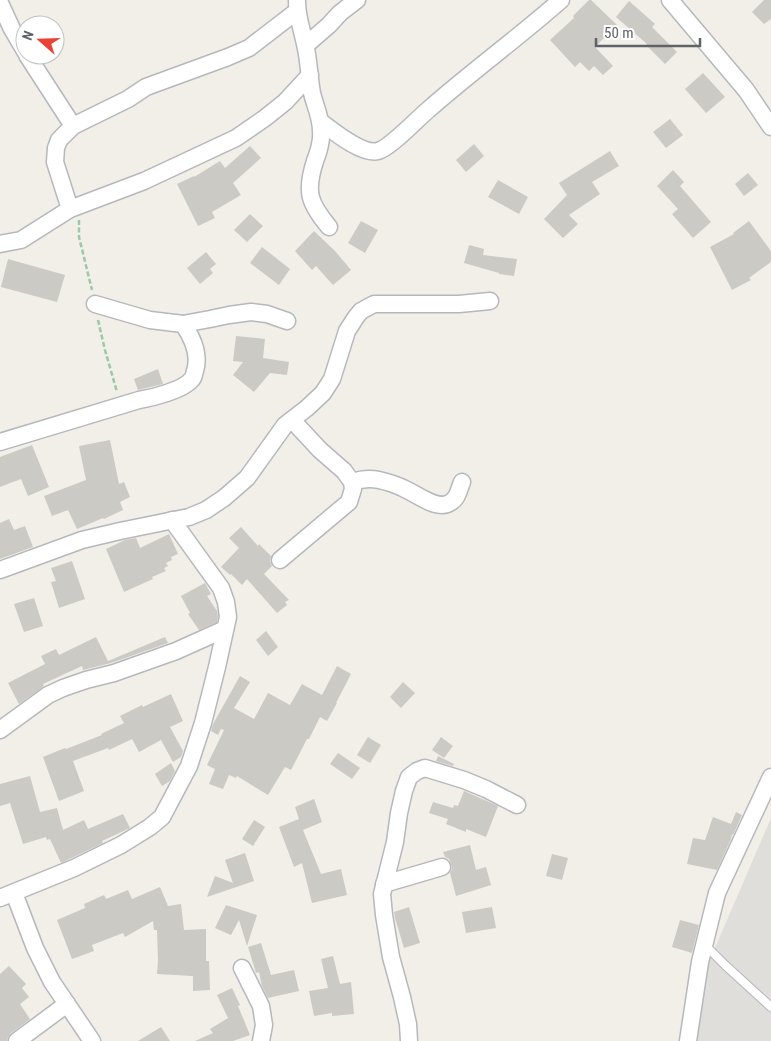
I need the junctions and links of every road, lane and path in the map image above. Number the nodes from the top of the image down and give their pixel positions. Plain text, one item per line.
1 (358, 0) edge
2 (561, 0) edge
3 (670, 0) edge
4 (0, 3) edge
5 (297, 5) edge
6 (15, 34) edge
7 (306, 45) junction
8 (34, 65) edge
9 (310, 75) junction
10 (321, 122) junction
11 (74, 126) junction
12 (771, 127) edge
13 (70, 209) junction
14 (330, 227) dead end
15 (0, 244) edge
16 (490, 301) dead end
17 (95, 304) dead end
18 (288, 321) dead end
19 (183, 324) junction
20 (292, 420) junction
21 (0, 442) edge
22 (352, 482) junction
23 (462, 482) dead end
24 (172, 520) junction
25 (280, 560) dead end
26 (0, 570) edge
27 (225, 629) junction
28 (0, 730) edge
29 (771, 776) edge
30 (517, 805) dead end
31 (442, 867) dead end
32 (384, 884) junction
33 (7, 895) edge
34 (704, 944) junction
35 (242, 968) dead end
36 (67, 1004) junction
37 (771, 1007) edge
38 (17, 1041) edge
39 (92, 1041) edge
40 (260, 1041) edge
41 (409, 1041) edge
42 (688, 1041) edge

1 - 7 street
2 - 10 street
3 - 12 street
4 - 6 street
5 - 7 street
5 - 11 street
7 - 9 street
8 - 11 street
9 - 10 street
9 - 13 street
10 - 14 street
11 - 13 street
13 - 15 street
16 - 20 street
17 - 19 street
18 - 19 street
19 - 21 street
20 - 22 street
20 - 24 street
22 - 23 street
22 - 25 street
24 - 26 street
24 - 27 street
27 - 28 street
27 - 33 street
29 - 34 street
30 - 32 street
31 - 32 street
32 - 41 street
33 - 36 street
34 - 37 lane
34 - 42 street
35 - 40 street
36 - 38 street
36 - 39 street

